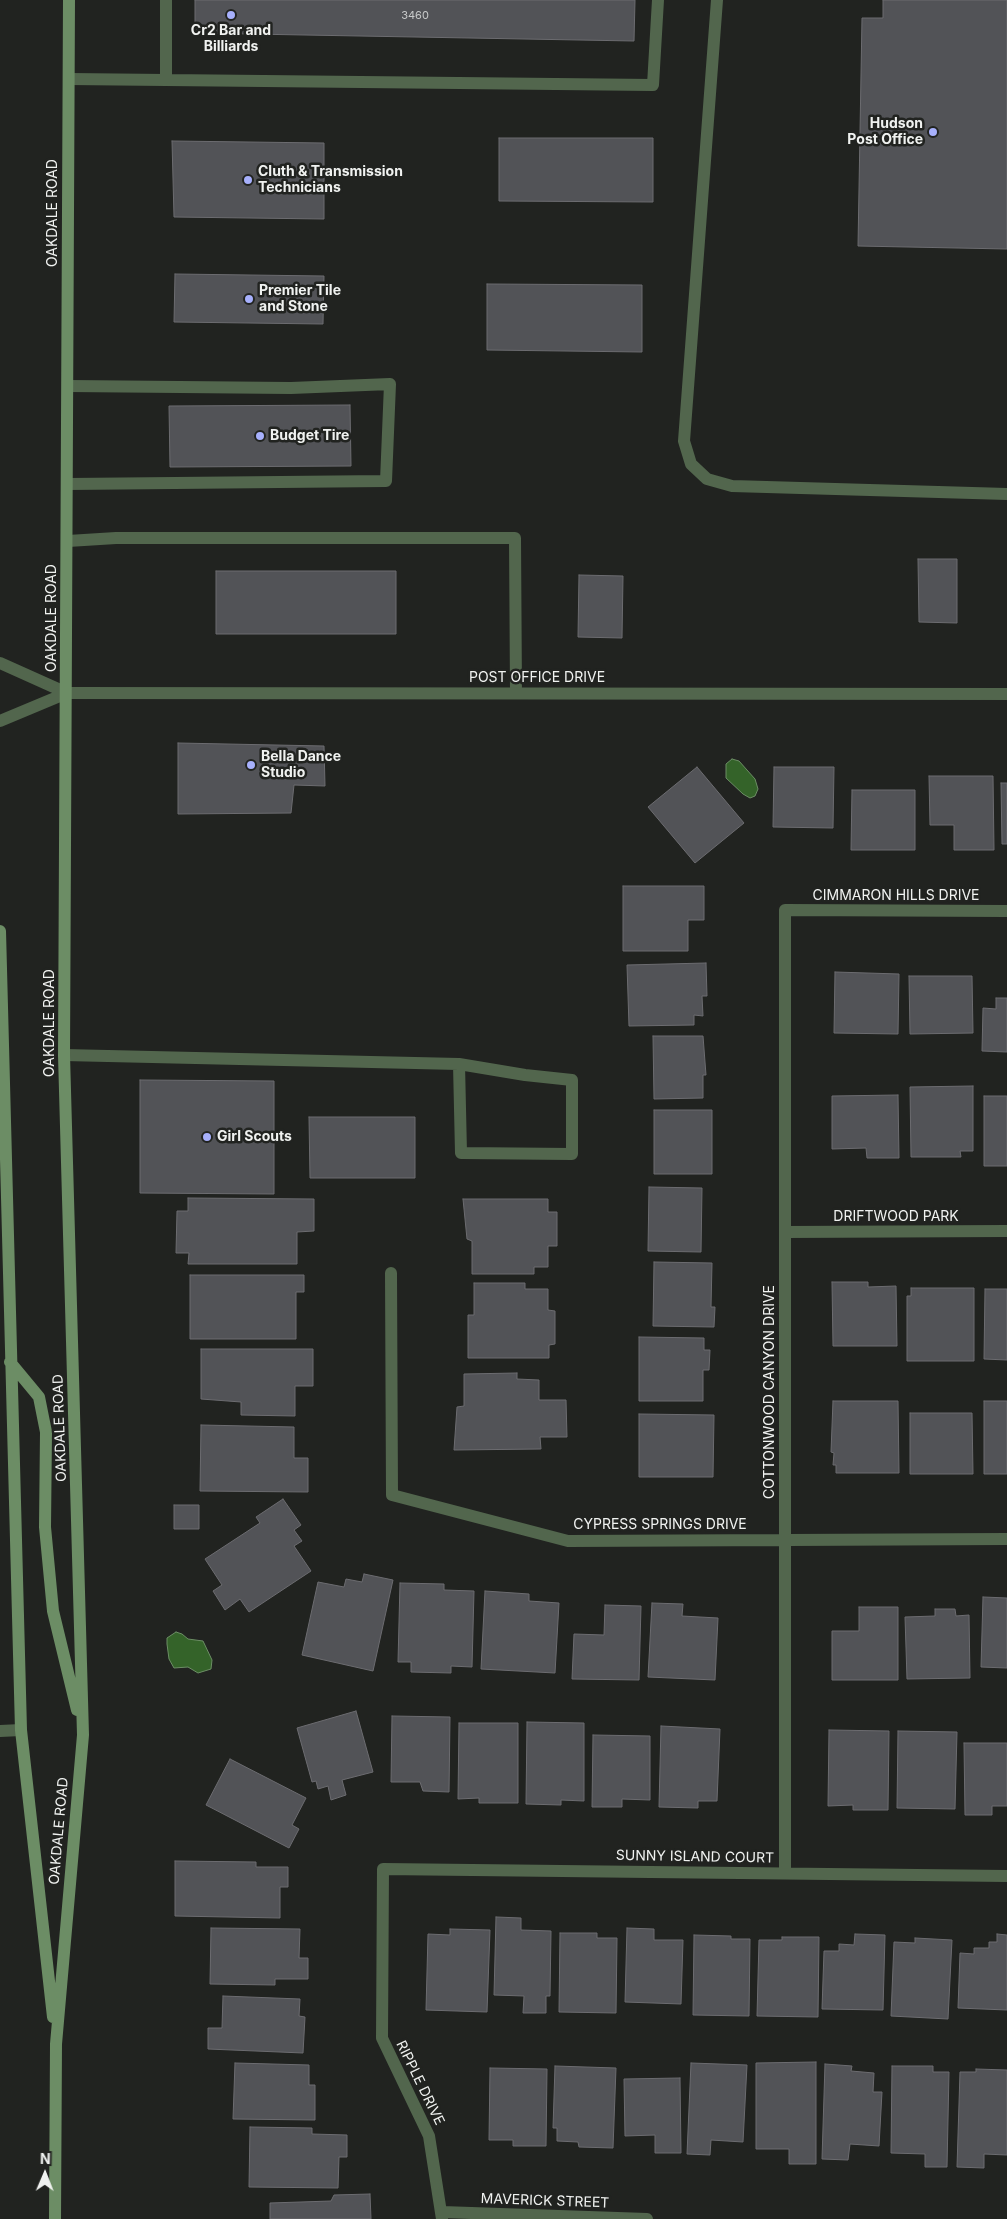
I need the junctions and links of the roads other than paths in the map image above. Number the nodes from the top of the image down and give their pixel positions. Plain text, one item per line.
1 (69, 0) edge
2 (166, 0) edge
3 (658, 0) edge
4 (717, 0) edge
5 (69, 79) junction
6 (166, 80) junction
7 (68, 386) junction
8 (68, 484) junction
9 (1007, 494) edge
10 (68, 541) junction
11 (0, 663) edge
12 (67, 693) junction
13 (516, 693) junction
14 (1007, 694) edge
15 (0, 721) edge
16 (785, 910) joint
17 (1007, 911) edge
18 (0, 931) edge
19 (64, 1055) junction
20 (459, 1064) junction
21 (785, 1232) junction
22 (1007, 1232) edge
23 (391, 1273) dead end
24 (5, 1362) edge
25 (785, 1539) junction
26 (1007, 1539) edge
27 (0, 1730) edge
28 (21, 1730) junction
29 (83, 1735) junction
30 (383, 1869) joint
31 (785, 1873) junction
32 (1007, 1876) edge
33 (56, 2044) junction
34 (442, 2216) edge
35 (55, 2219) edge
36 (647, 2219) edge

1 - 5 main road, OAKDALE ROAD
2 - 6 street
3 - 6 street
4 - 9 street
5 - 6 street
5 - 7 main road, OAKDALE ROAD
7 - 8 main road, OAKDALE ROAD
7 - 8 street
8 - 10 main road, OAKDALE ROAD
10 - 12 main road, OAKDALE ROAD
10 - 13 street
11 - 12 street
12 - 13 street, POST OFFICE DRIVE
12 - 15 street
12 - 19 main road, OAKDALE ROAD
13 - 14 street, POST OFFICE DRIVE
16 - 17 street, CIMMARON HILLS DRIVE
16 - 21 street, COTTONWOOD CANYON DRIVE
18 - 24 main road, OAKDALE ROAD
19 - 20 street
19 - 29 main road, OAKDALE ROAD
20 - 20 street
21 - 22 street, DRIFTWOOD PARK
21 - 25 street, COTTONWOOD CANYON DRIVE
23 - 25 street, CYPRESS SPRINGS DRIVE
24 - 28 main road, OAKDALE ROAD
24 - 29 main road
25 - 26 street, CYPRESS SPRINGS DRIVE
25 - 31 street, COTTONWOOD CANYON DRIVE
27 - 28 street
28 - 33 main road, OAKDALE ROAD
29 - 33 main road, OAKDALE ROAD
30 - 31 street, SUNNY ISLAND COURT
30 - 34 street, RIPPLE DRIVE
31 - 32 street, SUNNY ISLAND COURT
33 - 35 main road, OAKDALE ROAD
34 - 36 street, MAVERICK STREET

